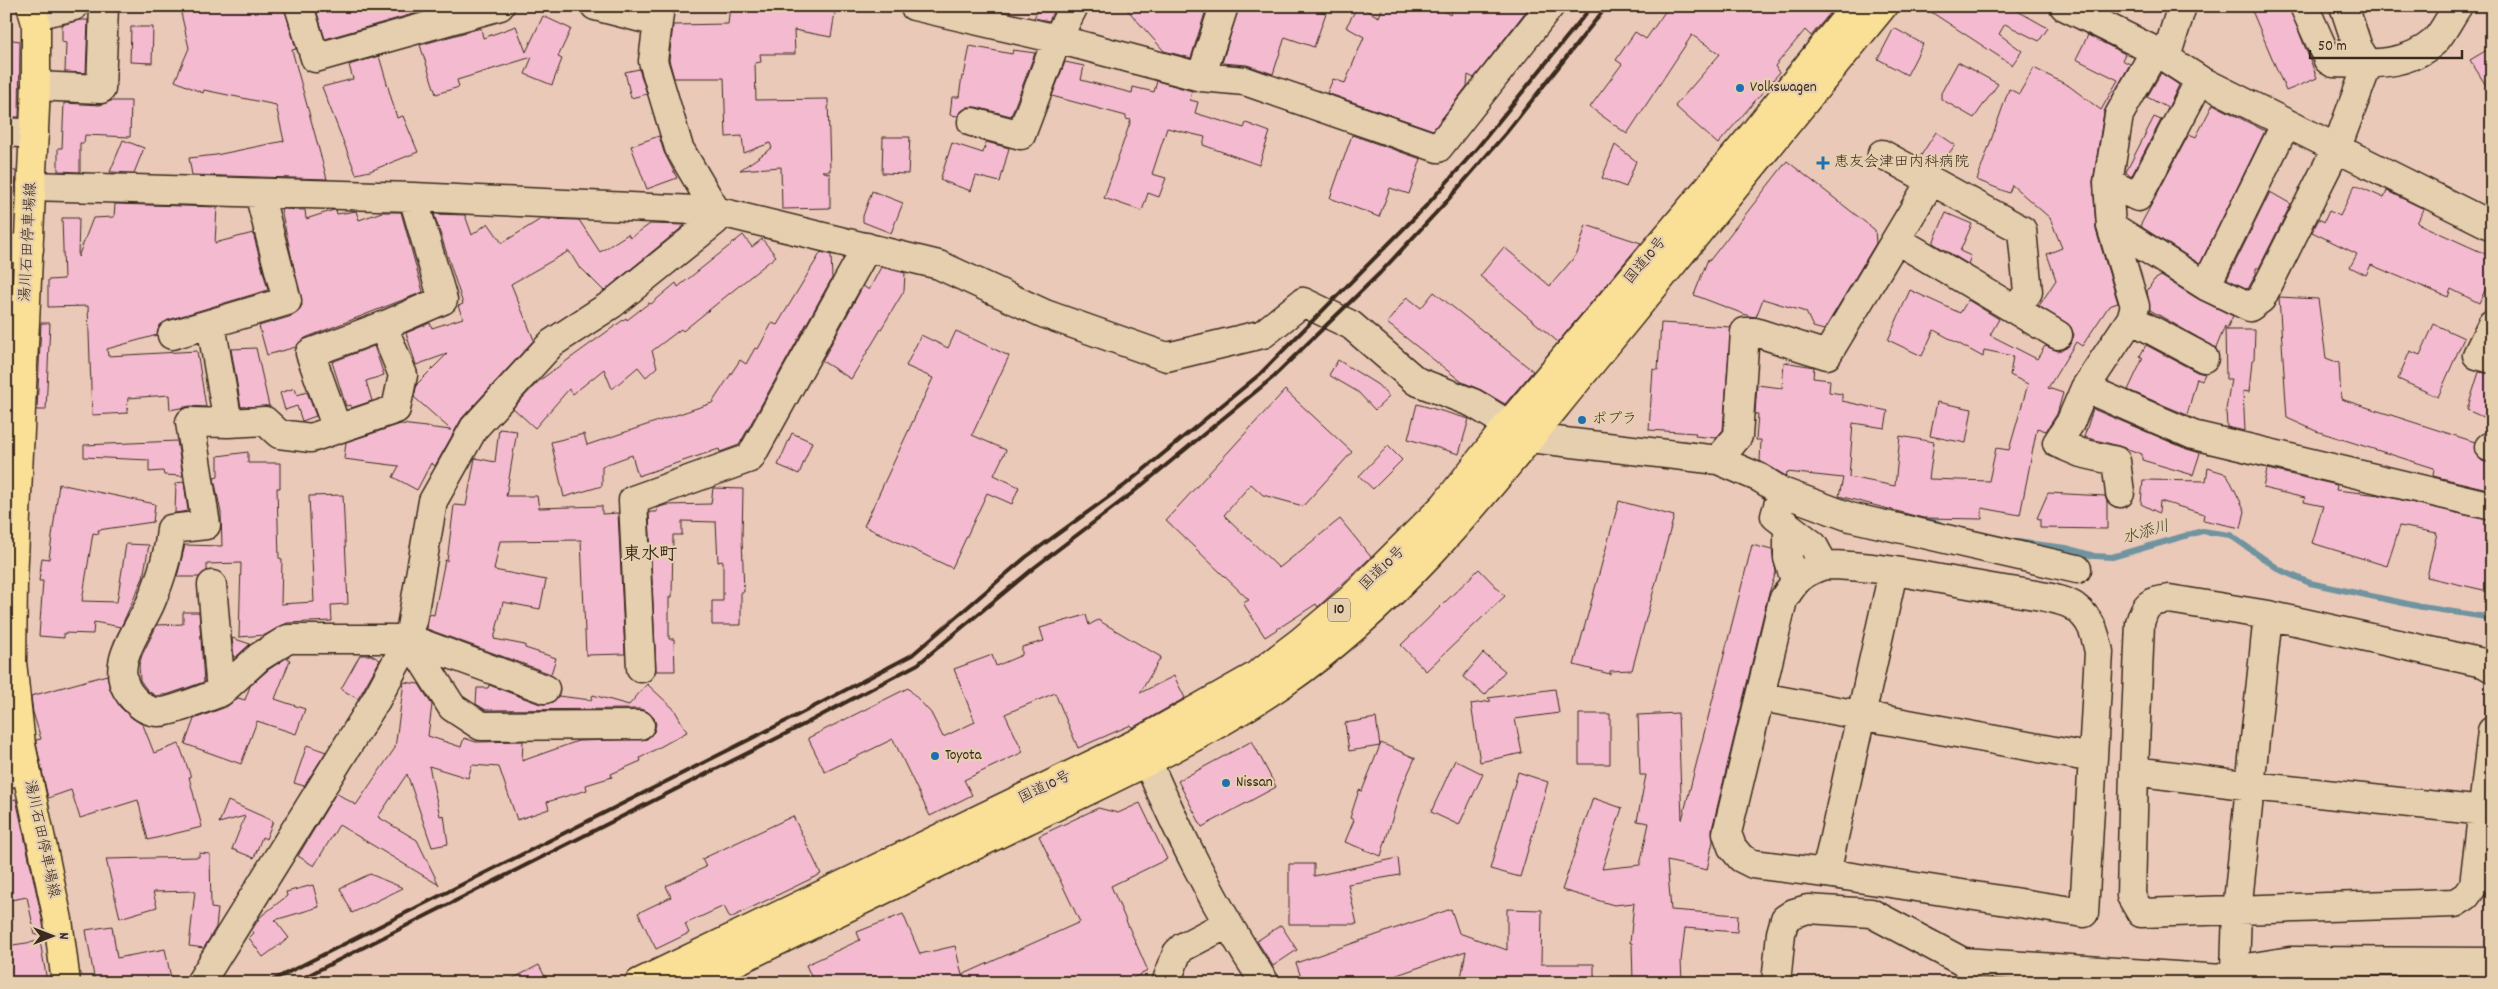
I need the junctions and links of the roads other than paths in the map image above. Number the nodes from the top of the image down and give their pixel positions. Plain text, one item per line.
1 (74, 6) edge
2 (104, 6) edge
3 (298, 6) edge
4 (500, 6) edge
5 (595, 6) edge
6 (914, 6) edge
7 (1074, 6) edge
8 (1224, 6) edge
9 (1550, 6) edge
10 (1856, 6) edge
11 (1883, 6) edge
12 (2064, 6) edge
13 (2182, 6) edge
14 (2304, 6) edge
15 (2344, 6) edge
16 (2458, 6) edge
17 (33, 10) edge
18 (658, 14) edge
19 (1057, 39) junction
20 (2160, 54) junction
21 (2368, 64) junction
22 (1201, 77) junction
23 (2200, 80) junction
24 (36, 86) junction
25 (972, 122) dead end
26 (2286, 123) junction
27 (6, 132) edge
28 (34, 134) junction
29 (2337, 147) junction
30 (1882, 154) dead end
31 (1931, 181) junction
32 (2108, 183) junction
33 (31, 186) junction
34 (259, 193) junction
35 (413, 197) junction
36 (716, 211) junction
37 (2111, 226) junction
38 (2492, 226) edge
39 (1897, 240) junction
40 (867, 247) junction
41 (17, 248) edge
42 (2206, 286) junction
43 (2016, 310) junction
44 (2131, 319) junction
45 (211, 324) junction
46 (2492, 324) edge
47 (382, 326) junction
48 (172, 335) dead end
49 (2058, 335) dead end
50 (2484, 357) edge
51 (2204, 358) dead end
52 (2085, 388) junction
53 (228, 423) junction
54 (337, 429) junction
55 (1519, 431) junction
56 (1718, 460) junction
57 (1782, 492) junction
58 (2120, 493) dead end
59 (2492, 506) edge
60 (1788, 526) junction
61 (1824, 565) junction
62 (2077, 569) dead end
63 (1893, 572) junction
64 (10, 579) edge
65 (1795, 581) junction
66 (212, 585) dead end
67 (2268, 615) junction
68 (409, 639) junction
69 (641, 668) dead end
70 (2492, 668) edge
71 (546, 689) dead end
72 (221, 692) junction
73 (1761, 697) junction
74 (1862, 716) junction
75 (640, 725) dead end
76 (2492, 731) edge
77 (1143, 752) junction
78 (2093, 758) junction
79 (2134, 771) junction
80 (16, 772) edge
81 (2252, 786) junction
82 (2484, 811) junction
83 (1826, 873) junction
84 (2237, 911) junction
85 (1227, 924) junction
86 (2492, 962) edge
87 (2288, 972) edge
88 (2379, 972) edge
89 (2433, 972) edge
90 (2226, 977) edge
91 (66, 983) edge
92 (200, 983) edge
93 (639, 983) edge
94 (690, 983) edge
95 (1166, 983) edge
96 (1265, 983) edge
97 (1776, 983) edge

1 - 17 street
2 - 24 street
3 - 4 street
5 - 18 street
6 - 19 street
7 - 19 street
8 - 22 street
9 - 22 street
10 - 55 main road, 国道10号 / 10
11 - 55 main road, 国道10号 / 10
12 - 20 street
13 - 20 street
14 - 21 street
15 - 21 street
16 - 21 street
17 - 24 main road, 湯川石田停車場線
18 - 36 street
19 - 22 street
19 - 25 street
20 - 23 street
20 - 32 street
21 - 29 street
23 - 26 street
23 - 32 street
24 - 28 main road, 湯川石田停車場線
26 - 29 street
26 - 42 street
27 - 28 street
28 - 33 main road, 湯川石田停車場線
29 - 38 street
29 - 42 street
30 - 31 street
31 - 39 street
31 - 43 street
32 - 37 street
33 - 34 street
33 - 41 main road, 湯川石田停車場線
34 - 35 street
34 - 45 street
35 - 36 street
35 - 47 street
36 - 40 street
36 - 68 street
37 - 42 street
37 - 44 street
39 - 43 street
39 - 56 street
40 - 55 street
40 - 69 street
41 - 64 main road, 湯川石田停車場線
43 - 49 street
44 - 51 street
44 - 52 street
45 - 48 street
45 - 53 street
46 - 50 street
47 - 54 street
47 - 54 street
52 - 58 street
52 - 59 street
53 - 54 street
53 - 72 street
55 - 56 street
55 - 77 main road, 国道10号 / 10
56 - 57 street
57 - 60 street
57 - 62 street
60 - 61 street
60 - 65 street
61 - 63 street
61 - 65 street
63 - 74 street
63 - 78 street
64 - 80 main road, 湯川石田停車場線
65 - 73 street
66 - 72 street
67 - 70 street
67 - 79 street
67 - 81 street
68 - 71 street
68 - 72 street
68 - 75 street
68 - 92 street
73 - 74 street
73 - 83 street
74 - 78 street
74 - 83 street
76 - 82 street
77 - 85 street
77 - 93 main road, 国道10号 / 10
77 - 94 main road, 国道10号 / 10
78 - 83 street
79 - 81 street
79 - 84 street
80 - 91 main road, 湯川石田停車場線
81 - 82 street
81 - 84 street
82 - 84 street
84 - 90 street
85 - 95 street
85 - 96 street
86 - 89 street
87 - 88 street
87 - 90 street
88 - 89 street
90 - 97 street

